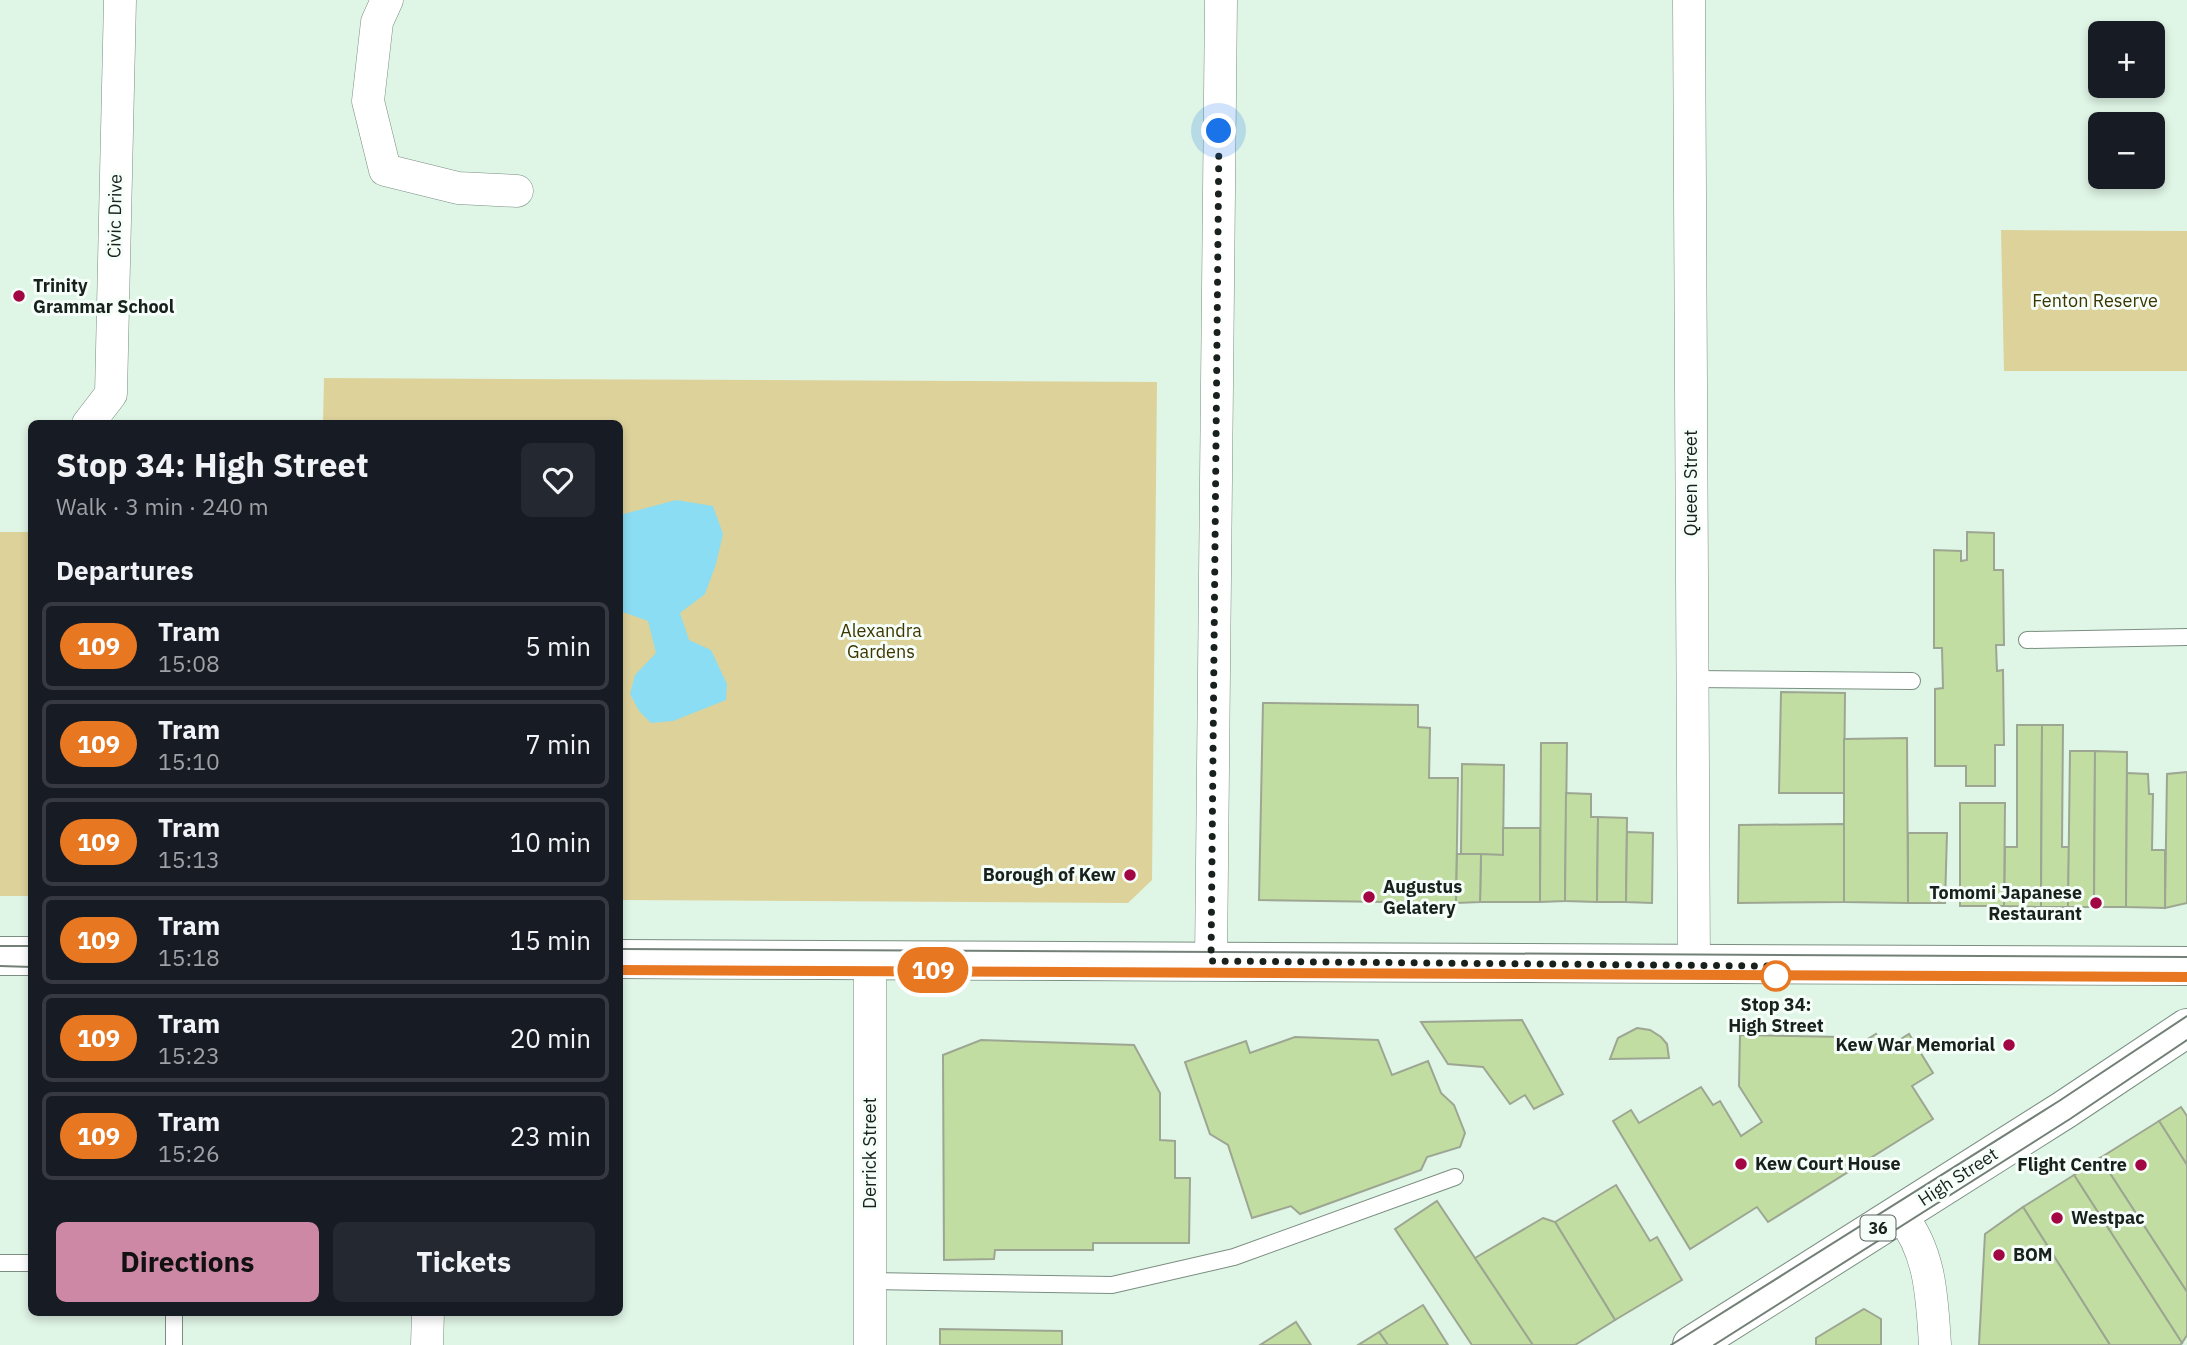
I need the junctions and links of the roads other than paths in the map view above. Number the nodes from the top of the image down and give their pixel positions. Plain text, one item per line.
1 (120, 0) edge
2 (387, 0) edge
3 (1221, 0) edge
4 (1689, 0) edge
5 (517, 191) dead end
6 (91, 420) edge
7 (2187, 637) edge
8 (2027, 640) dead end
9 (1692, 679) junction
10 (1912, 681) dead end
11 (0, 956) edge
12 (28, 956) edge
13 (623, 959) edge
14 (870, 960) junction
15 (1211, 961) junction
16 (1694, 965) junction
17 (2187, 967) edge
18 (2187, 1028) edge
19 (1455, 1177) dead end
20 (1900, 1214) junction
21 (0, 1263) edge
22 (28, 1263) edge
23 (871, 1281) junction
24 (174, 1316) edge
25 (428, 1316) edge
26 (174, 1345) edge
27 (427, 1345) edge
28 (870, 1345) edge
29 (1692, 1345) edge
30 (1935, 1345) edge

1 - 6 street, Civic Drive
2 - 5 street
3 - 15 street
4 - 9 street, Queen Street
7 - 8 lane
9 - 10 lane
9 - 16 street, Queen Street
11 - 12 main road
13 - 14 main road
14 - 15 main road
14 - 23 street, Derrick Street
15 - 16 main road
16 - 17 main road
18 - 20 main road, High Street / 36
19 - 23 lane
20 - 29 main road, High Street / 36
20 - 30 street
21 - 22 lane
23 - 28 street, Derrick Street
24 - 26 lane
25 - 27 street

